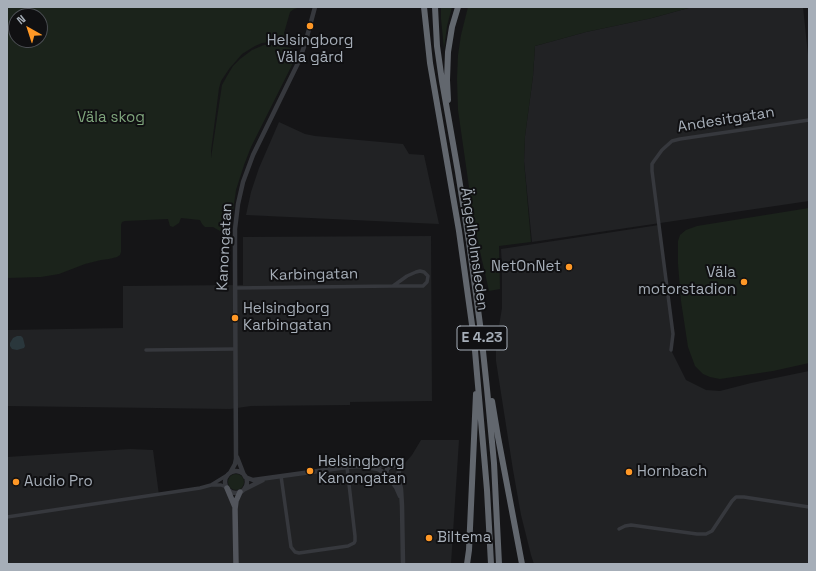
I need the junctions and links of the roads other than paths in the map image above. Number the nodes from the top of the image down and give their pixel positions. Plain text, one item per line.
1 (315, 7) edge
2 (435, 7) edge
3 (458, 7) edge
4 (425, 9) edge
5 (448, 119) junction
6 (809, 120) edge
7 (393, 286) junction
8 (235, 288) junction
9 (235, 349) junction
10 (146, 350) dead end
11 (671, 350) dead end
12 (483, 352) junction
13 (477, 370) junction
14 (236, 456) junction
15 (360, 466) junction
16 (391, 466) junction
17 (347, 467) junction
18 (229, 474) junction
19 (244, 476) junction
20 (281, 476) junction
21 (387, 476) junction
22 (398, 476) junction
23 (270, 477) junction
24 (211, 485) junction
25 (226, 487) junction
26 (241, 492) junction
27 (401, 498) junction
28 (809, 507) edge
29 (235, 509) junction
30 (7, 517) edge
31 (619, 529) dead end
32 (236, 564) edge
33 (404, 564) edge
34 (467, 564) edge
35 (490, 564) edge
36 (499, 564) edge
37 (522, 564) edge

1 - 8 street, Kanongatan
2 - 5 highway, E 4.23
3 - 5 highway
4 - 13 highway, Ängelholmsleden / E 4.23
5 - 12 highway, Ängelholmsleden / E 4.23
6 - 11 street, Andesitgatan
7 - 7 street, Karbingatan
7 - 8 street, Karbingatan
8 - 9 street, Kanongatan
9 - 10 street
9 - 14 street, Kanongatan
12 - 36 highway, Ängelholmsleden / E 4.23
12 - 37 highway
13 - 34 highway
13 - 35 highway, Ängelholmsleden / E 4.23
14 - 18 street, Kanongatan
14 - 19 street, Kanongatan
15 - 16 street
15 - 17 street
15 - 21 street
16 - 21 street
16 - 22 street
17 - 20 street
17 - 20 street
18 - 19 street
18 - 24 street
18 - 25 street
19 - 23 street
19 - 26 street
20 - 23 street
21 - 22 street
21 - 27 street
22 - 27 street
23 - 26 street
24 - 25 street
24 - 30 street
25 - 26 street
25 - 29 main road
26 - 29 main road
27 - 33 street
28 - 31 street
29 - 32 main road

